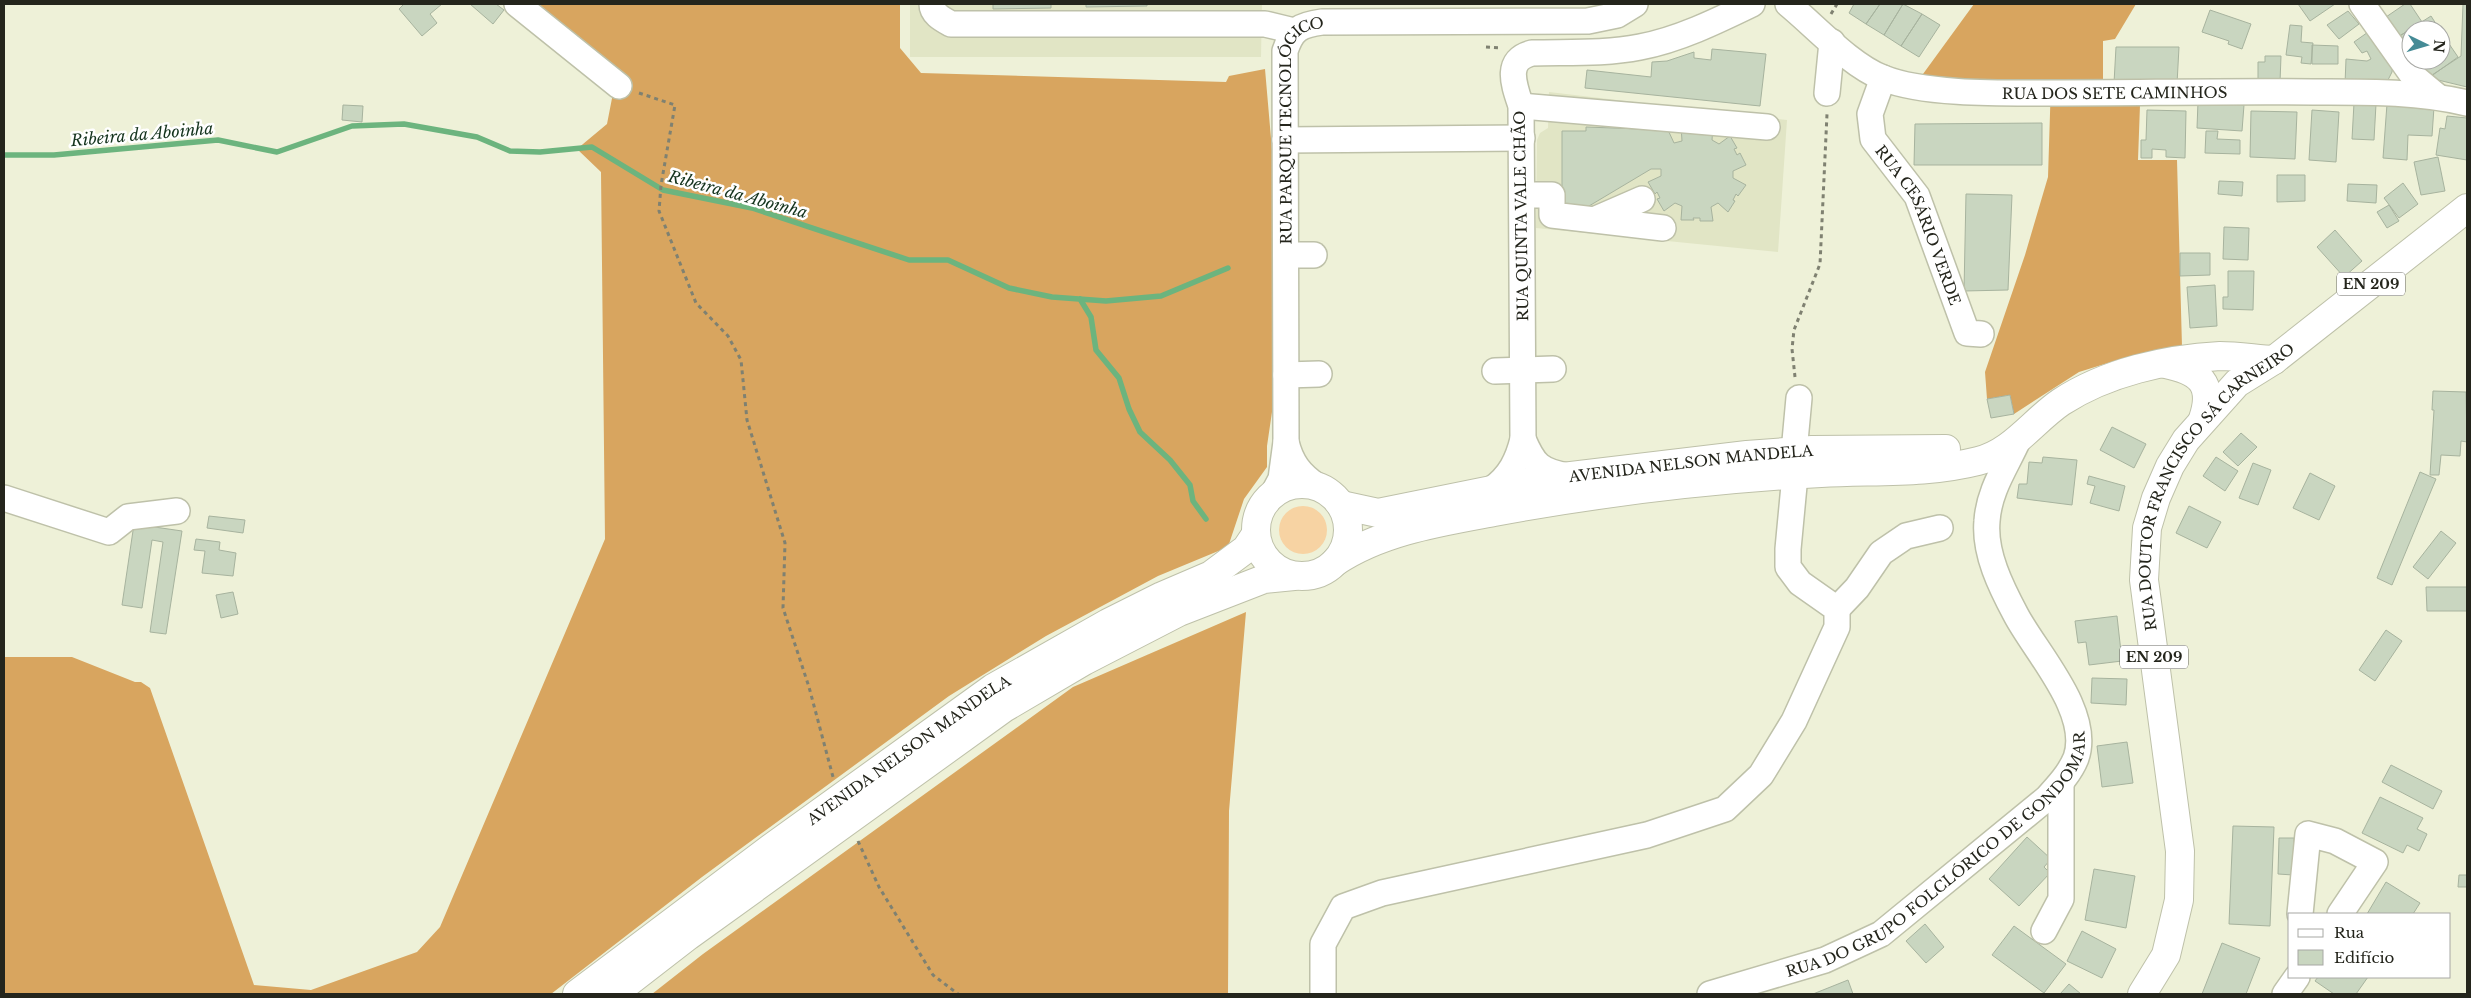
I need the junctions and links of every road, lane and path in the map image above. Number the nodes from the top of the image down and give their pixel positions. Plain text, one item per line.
1 (517, 4) edge
2 (932, 4) edge
3 (1635, 4) edge
4 (1752, 4) edge
5 (1788, 4) edge
6 (2362, 4) edge
7 (1563, 12) edge
8 (1217, 14) edge
9 (1294, 31) junction
10 (1832, 42) junction
11 (2401, 59) edge
12 (2404, 70) edge
13 (2409, 70) edge
14 (1883, 78) junction
15 (618, 86) joint
16 (1827, 93) joint
17 (2385, 93) junction
18 (2437, 96) junction
19 (2467, 103) edge
20 (1521, 106) junction
21 (1768, 126) dead end
22 (1522, 138) junction
23 (1285, 140) junction
24 (1522, 194) junction
25 (1642, 199) dead end
26 (2467, 208) edge
27 (1594, 220) junction
28 (1663, 228) dead end
29 (1286, 255) junction
30 (1314, 255) dead end
31 (1981, 334) dead end
32 (2274, 360) junction
33 (2164, 364) junction
34 (1553, 369) dead end
35 (1495, 370) dead end
36 (1523, 370) junction
37 (1319, 374) dead end
38 (1286, 375) junction
39 (1798, 398) joint
40 (2040, 419) junction
41 (2203, 419) junction
42 (1523, 439) junction
43 (2018, 440) junction
44 (1286, 442) junction
45 (1794, 463) junction
46 (1879, 472) junction
47 (1568, 476) junction
48 (1317, 486) junction
49 (1492, 489) junction
50 (1273, 494) junction
51 (1992, 494) junction
52 (4, 498) edge
53 (1341, 505) junction
54 (177, 511) dead end
55 (1940, 528) dead end
56 (1256, 534) junction
57 (1335, 562) junction
58 (1294, 576) junction
59 (1837, 609) junction
60 (2061, 783) junction
61 (836, 785) dead end
62 (854, 833) dead end
63 (2300, 913) edge
64 (2341, 913) edge
65 (2044, 931) dead end
66 (577, 994) edge
67 (613, 994) edge
68 (958, 994) edge
69 (1323, 994) edge
70 (1710, 994) edge
71 (2142, 994) edge

1 - 15 street
2 - 8 street
3 - 7 street, RUA PARQUE TECNOLÓGICO
4 - 20 street, RUA QUINTA VALE CHÃO
5 - 10 street, RUA DOS SETE CAMINHOS
6 - 11 street
7 - 9 street, RUA PARQUE TECNOLÓGICO
8 - 9 street
9 - 23 street, RUA PARQUE TECNOLÓGICO
10 - 14 street, RUA DOS SETE CAMINHOS
10 - 16 street
12 - 17 street
13 - 18 street
14 - 17 street, RUA DOS SETE CAMINHOS
14 - 31 street, RUA CESÁRIO VERDE
15 - 61 path
16 - 39 path
17 - 18 street, RUA DOS SETE CAMINHOS
18 - 19 street, RUA DOS SETE CAMINHOS
20 - 21 street
20 - 22 street, RUA QUINTA VALE CHÃO
22 - 23 street
22 - 24 street, RUA QUINTA VALE CHÃO
23 - 29 street, RUA PARQUE TECNOLÓGICO
24 - 27 street
24 - 36 street, RUA QUINTA VALE CHÃO
25 - 27 street
26 - 32 main road, RUA DOUTOR FRANCISCO SÁ CARNEIRO / EN 209
27 - 28 street
29 - 30 street
29 - 38 street, RUA PARQUE TECNOLÓGICO
32 - 33 main road
32 - 41 main road, RUA DOUTOR FRANCISCO SÁ CARNEIRO / EN 209
33 - 40 main road
33 - 41 main road
34 - 36 street
35 - 36 street
36 - 42 street, RUA QUINTA VALE CHÃO
37 - 38 street
38 - 44 street, RUA PARQUE TECNOLÓGICO
39 - 45 street
40 - 43 main road, AVENIDA NELSON MANDELA
40 - 45 main road, AVENIDA NELSON MANDELA
41 - 71 main road, RUA DOUTOR FRANCISCO SÁ CARNEIRO / EN 209
42 - 47 street, RUA QUINTA VALE CHÃO
42 - 49 street, RUA QUINTA VALE CHÃO
43 - 46 main road, AVENIDA NELSON MANDELA
43 - 51 street, RUA DO GRUPO FOLCLÓRICO DE GONDOMAR
44 - 48 street, RUA PARQUE TECNOLÓGICO
44 - 50 street, RUA PARQUE TECNOLÓGICO
45 - 46 main road, AVENIDA NELSON MANDELA
45 - 47 main road, AVENIDA NELSON MANDELA
45 - 57 main road, AVENIDA NELSON MANDELA
45 - 59 street
46 - 51 street
47 - 49 main road, AVENIDA NELSON MANDELA
48 - 50 main road
48 - 53 main road
49 - 53 main road, AVENIDA NELSON MANDELA
50 - 56 main road
51 - 60 street, RUA DO GRUPO FOLCLÓRICO DE GONDOMAR
52 - 54 street
53 - 57 main road
55 - 59 street
56 - 58 main road
56 - 66 main road, AVENIDA NELSON MANDELA
57 - 58 main road
58 - 67 main road, AVENIDA NELSON MANDELA
59 - 69 street
60 - 65 street
60 - 70 street, RUA DO GRUPO FOLCLÓRICO DE GONDOMAR
62 - 68 path
63 - 64 street

